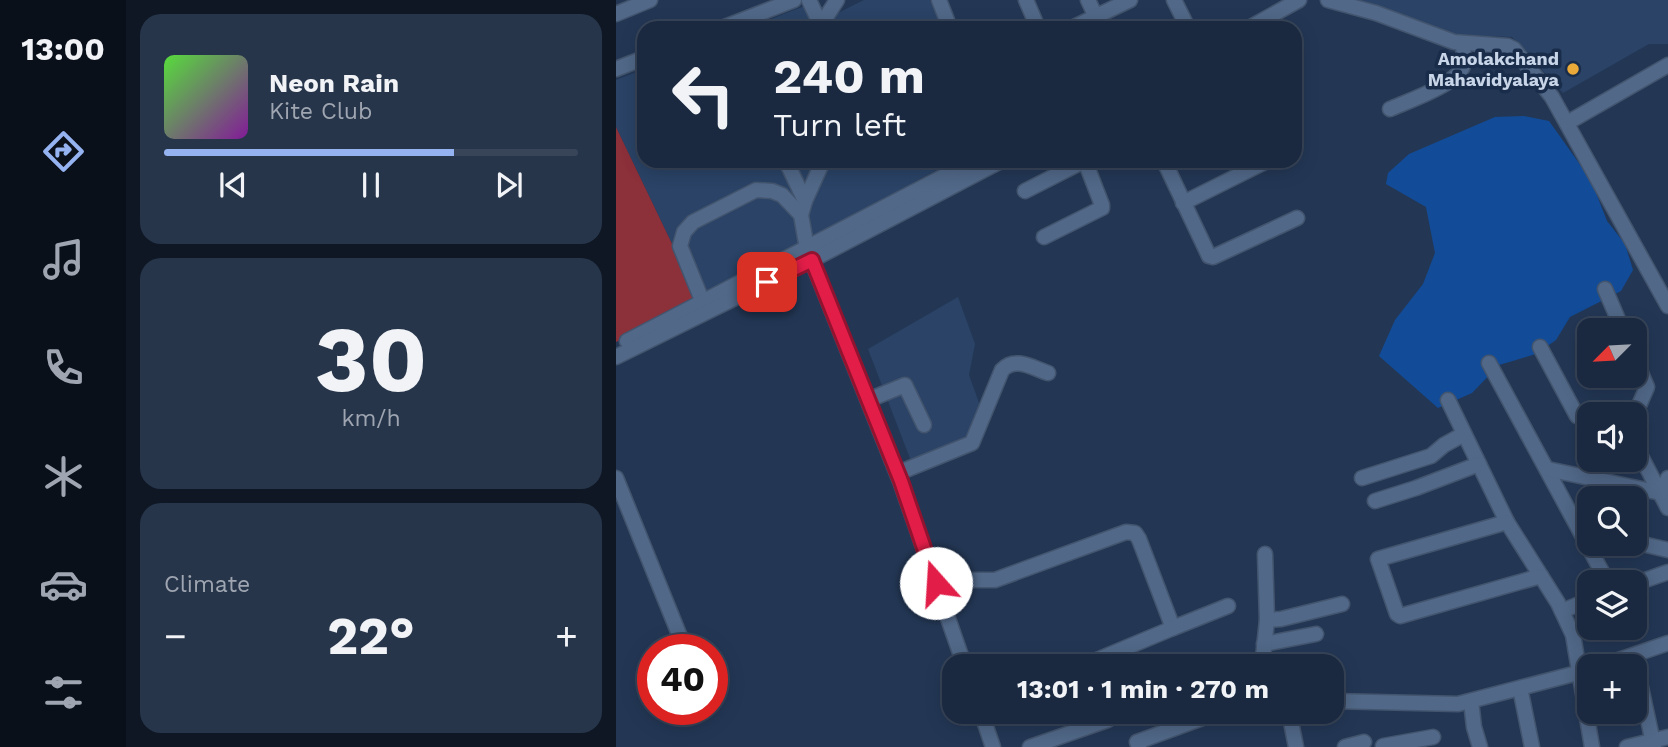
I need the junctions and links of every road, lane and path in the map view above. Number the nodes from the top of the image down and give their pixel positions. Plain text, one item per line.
1 (650, 0) edge
2 (794, 0) edge
3 (809, 0) edge
4 (837, 0) edge
5 (939, 0) edge
6 (1026, 0) edge
7 (1088, 0) edge
8 (1130, 0) edge
9 (1174, 0) edge
10 (1299, 0) edge
11 (1328, 0) edge
12 (1273, 6) edge
13 (616, 14) edge
14 (1096, 17) junction
15 (740, 21) edge
16 (818, 21) edge
17 (825, 21) edge
18 (947, 21) edge
19 (1035, 21) edge
20 (1087, 21) edge
21 (1184, 21) edge
22 (1257, 21) edge
23 (1462, 44) junction
24 (637, 61) edge
25 (1668, 65) edge
26 (616, 69) edge
27 (1390, 109) dead end
28 (1567, 123) junction
29 (789, 168) edge
30 (820, 168) edge
31 (969, 168) edge
32 (1071, 168) edge
33 (1088, 168) edge
34 (1167, 168) edge
35 (1254, 168) edge
36 (951, 172) edge
37 (1025, 191) dead end
38 (1183, 203) junction
39 (803, 208) junction
40 (1297, 218) dead end
41 (1044, 237) dead end
42 (809, 255) junction
43 (1605, 289) dead end
44 (1668, 306) edge
45 (705, 308) junction
46 (1617, 318) edge
47 (616, 347) edge
48 (1540, 347) dead end
49 (616, 357) edge
50 (1489, 363) dead end
51 (1048, 373) dead end
52 (868, 400) junction
53 (1448, 400) dead end
54 (1577, 416) edge
55 (924, 425) dead end
56 (1464, 434) junction
57 (1479, 464) junction
58 (1647, 467) edge
59 (1547, 469) junction
60 (898, 473) junction
61 (616, 478) edge
62 (1362, 478) dead end
63 (1668, 478) edge
64 (1661, 493) junction
65 (1375, 501) dead end
66 (1668, 508) edge
67 (1577, 518) edge
68 (1507, 522) junction
69 (1647, 545) edge
70 (1668, 550) edge
71 (1265, 554) dead end
72 (929, 562) junction
73 (1668, 572) edge
74 (956, 576) junction
75 (1541, 576) junction
76 (1647, 579) edge
77 (1342, 604) dead end
78 (944, 605) junction
79 (1577, 605) edge
80 (1228, 606) dead end
81 (1562, 611) junction
82 (1267, 620) junction
83 (1173, 628) junction
84 (679, 634) edge
85 (1316, 634) dead end
86 (1668, 643) edge
87 (1264, 644) junction
88 (961, 654) edge
89 (1111, 654) edge
90 (1263, 654) edge
91 (1579, 654) edge
92 (1637, 654) edge
93 (1577, 674) edge
94 (1520, 688) junction
95 (1471, 701) junction
96 (1344, 702) edge
97 (1647, 713) edge
98 (985, 724) edge
99 (1100, 724) edge
100 (1186, 724) edge
101 (1291, 724) edge
102 (1590, 724) edge
103 (1433, 737) dead end
104 (1668, 737) edge
105 (1062, 742) edge
106 (1364, 743) dead end
107 (1409, 744) edge
108 (1654, 744) edge
109 (1383, 746) edge
110 (993, 747) edge
111 (1030, 747) edge
112 (1139, 747) edge
113 (1296, 747) edge
114 (1345, 747) edge
115 (1480, 747) edge
116 (1532, 747) edge
117 (1592, 747) edge
118 (1627, 747) edge

1 - 13 street
2 - 15 street
3 - 16 street
4 - 17 street
5 - 18 street
6 - 19 street
7 - 14 street
8 - 14 street
9 - 21 street
10 - 12 street
11 - 23 street
12 - 22 street
14 - 20 street
23 - 27 street
23 - 28 street
24 - 26 street
25 - 28 street
28 - 44 street
29 - 39 street
30 - 39 street
31 - 36 street
32 - 37 street
33 - 41 street
34 - 38 street
35 - 38 street
36 - 42 street
38 - 40 street
39 - 42 street
39 - 45 street
42 - 45 street
42 - 52 street
43 - 46 street
45 - 47 street
45 - 49 street
48 - 54 street
50 - 59 street
51 - 60 street
52 - 55 street
52 - 60 street
53 - 56 street
56 - 57 street
56 - 62 street
57 - 65 street
57 - 68 street
58 - 64 street
59 - 64 street
59 - 67 street
60 - 72 street
61 - 84 street
63 - 64 street
64 - 66 street
68 - 75 street
68 - 75 street
69 - 70 street
71 - 82 street
72 - 74 street
72 - 78 street
73 - 76 street
74 - 78 street
74 - 83 street
75 - 81 street
77 - 82 street
78 - 88 street
79 - 81 street
80 - 83 street
81 - 91 street
82 - 87 street
83 - 89 street
85 - 87 street
86 - 92 street
87 - 90 street
93 - 94 street
94 - 95 street
94 - 116 street
95 - 96 street
95 - 115 street
97 - 108 street
98 - 110 street
99 - 105 street
100 - 112 street
101 - 113 street
102 - 117 street
103 - 107 street
104 - 108 street
105 - 111 street
106 - 114 street
107 - 109 street
108 - 118 street

